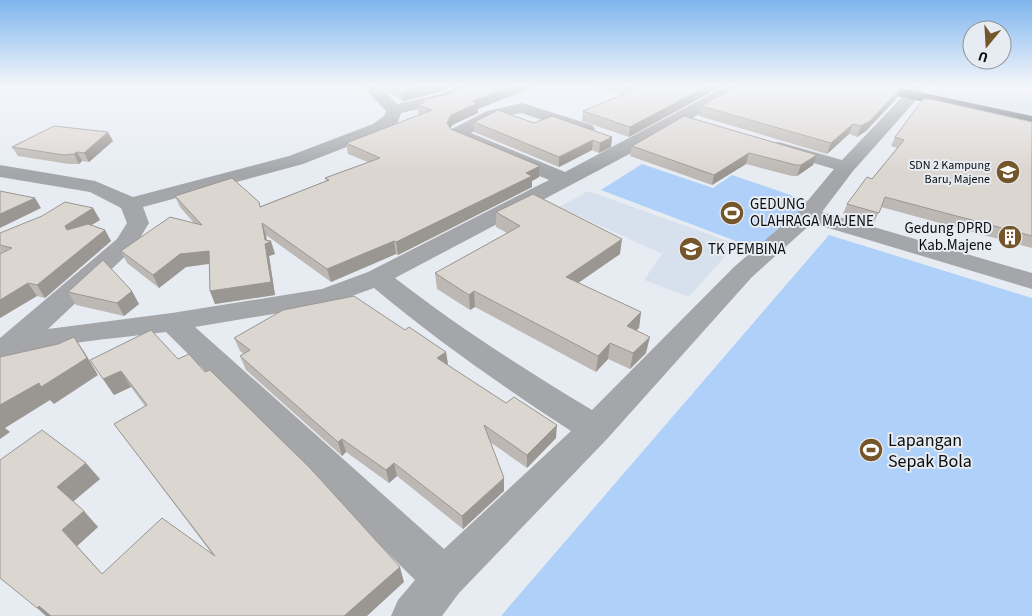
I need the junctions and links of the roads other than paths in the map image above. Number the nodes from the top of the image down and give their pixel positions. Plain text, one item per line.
1 (393, 114) edge
2 (494, 114) edge
3 (539, 114) edge
4 (688, 114) edge
5 (894, 114) edge
6 (1005, 114) edge
7 (680, 118) junction
8 (1032, 121) edge
9 (706, 126) edge
10 (616, 140) junction
11 (759, 141) edge
12 (846, 167) junction
13 (0, 171) edge
14 (566, 180) junction
15 (95, 187) junction
16 (72, 202) edge
17 (131, 204) junction
18 (808, 215) junction
19 (377, 277) junction
20 (1032, 281) edge
21 (172, 322) junction
22 (7, 346) edge
23 (595, 429) junction
24 (444, 578) junction
25 (414, 616) edge

1 - 17 street
2 - 14 street
3 - 10 street
4 - 7 street
5 - 12 street
6 - 8 highway
7 - 9 street
7 - 10 street
10 - 14 street
11 - 12 street
12 - 18 street
13 - 15 street
14 - 19 street
15 - 16 street
15 - 17 street
17 - 22 street
18 - 20 street
18 - 23 street
19 - 21 street
19 - 23 street
21 - 22 street
21 - 24 street
23 - 24 street
24 - 25 street

